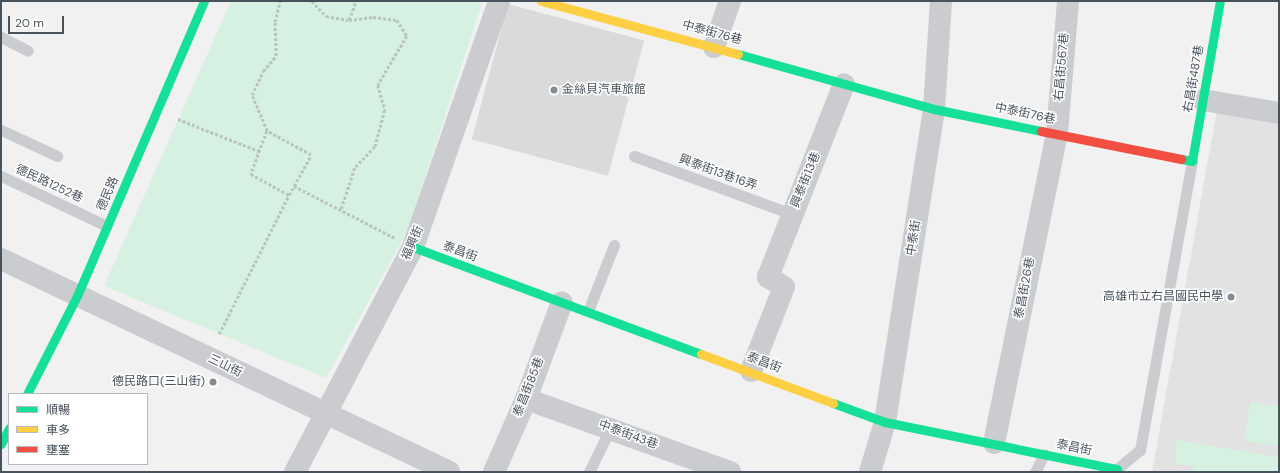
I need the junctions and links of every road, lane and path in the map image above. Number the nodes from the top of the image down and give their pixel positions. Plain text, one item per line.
1 (204, 1) edge
2 (280, 1) edge
3 (312, 1) edge
4 (356, 1) edge
5 (498, 1) edge
6 (541, 1) edge
7 (730, 1) edge
8 (941, 1) edge
9 (1068, 1) edge
10 (1220, 1) edge
11 (349, 20) junction
12 (1, 37) edge
13 (714, 47) junction
14 (28, 50) dead end
15 (844, 84) junction
16 (1203, 100) junction
17 (934, 109) junction
18 (1279, 113) edge
19 (178, 119) dead end
20 (1, 130) edge
21 (267, 131) junction
22 (1056, 133) junction
23 (259, 151) junction
24 (57, 156) dead end
25 (634, 156) dead end
26 (1192, 160) junction
27 (1, 176) edge
28 (294, 186) junction
29 (289, 195) junction
30 (341, 210) junction
31 (792, 214) junction
32 (107, 226) junction
33 (614, 245) dead end
34 (413, 247) junction
35 (1, 259) edge
36 (78, 296) junction
37 (562, 302) junction
38 (588, 311) junction
39 (219, 334) dead end
40 (751, 371) junction
41 (28, 393) edge
42 (526, 399) junction
43 (326, 414) junction
44 (885, 422) junction
45 (610, 429) junction
46 (8, 430) edge
47 (994, 443) junction
48 (1, 444) edge
49 (1044, 454) junction
50 (1117, 469) joint
51 (295, 472) edge
52 (449, 472) edge
53 (494, 472) edge
54 (589, 472) edge
55 (730, 472) edge
56 (870, 472) edge
57 (1035, 472) edge

1 - 32 street, 德民路
2 - 21 path
3 - 11 path
4 - 11 path
5 - 34 street, 福興街
6 - 13 street, 中泰街76巷
7 - 13 street
8 - 17 street, 中泰街
9 - 22 street, 右昌街567巷
10 - 16 street, 右昌街487巷
11 - 30 path
12 - 14 lane
13 - 15 street, 中泰街76巷
15 - 17 street, 中泰街76巷
15 - 31 street, 興泰街13巷
16 - 18 street
16 - 26 street, 右昌街487巷
17 - 22 street, 中泰街76巷
17 - 44 street, 中泰街
19 - 23 path
20 - 24 lane
21 - 23 path
21 - 28 path
22 - 26 street, 中泰街76巷
22 - 47 street, 泰昌街26巷
23 - 29 path
25 - 31 lane, 興泰街13巷16弄
26 - 50 lane
27 - 32 lane, 德民路1252巷
28 - 29 path
28 - 30 path
29 - 39 path
30 - 34 path
31 - 40 street, 興泰街13巷
32 - 36 street, 德民路
33 - 38 lane
34 - 37 street, 泰昌街
34 - 43 street, 福興街
35 - 36 street, 三山街
36 - 41 street, 德民路
36 - 43 street, 三山街
37 - 38 street, 泰昌街
37 - 42 street, 泰昌街85巷
38 - 40 street, 泰昌街
40 - 44 street, 泰昌街
42 - 45 street, 中泰街43巷
42 - 53 street, 泰昌街85巷
43 - 51 street, 福興街
43 - 52 street, 三山街
44 - 47 street, 泰昌街
44 - 56 street, 中泰街
45 - 54 lane
45 - 55 street, 中泰街43巷
46 - 48 street
47 - 49 street, 泰昌街
49 - 50 street, 泰昌街
49 - 57 lane

